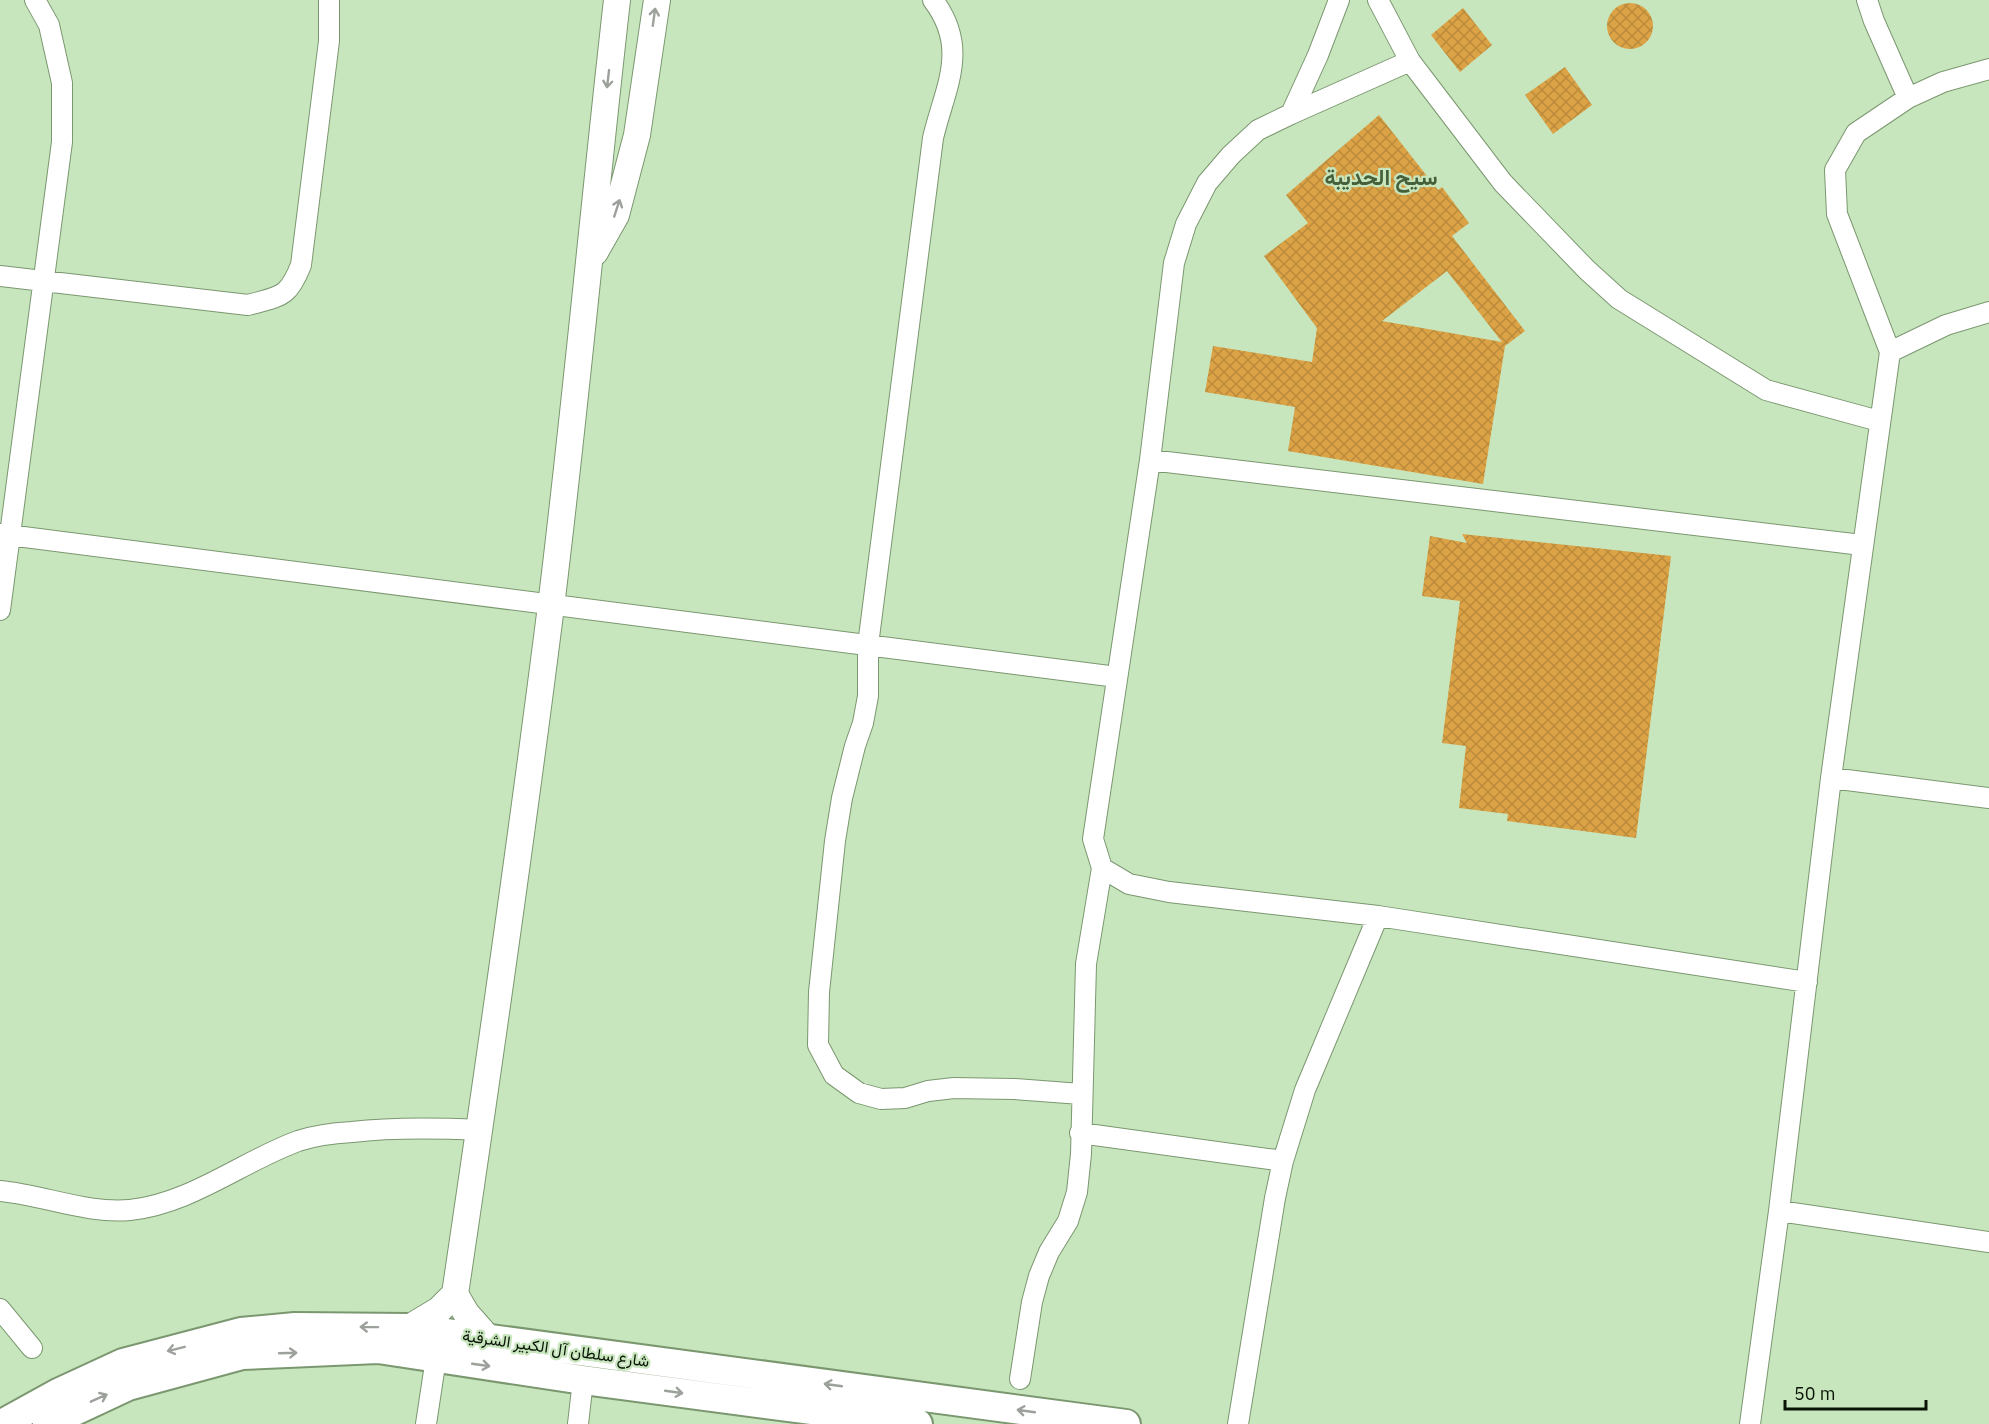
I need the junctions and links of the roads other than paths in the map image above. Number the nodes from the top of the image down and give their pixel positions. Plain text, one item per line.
1 (35, 0) edge
2 (329, 0) edge
3 (617, 0) edge
4 (657, 0) edge
5 (933, 0) edge
6 (1339, 0) edge
7 (1378, 0) edge
8 (1867, 0) edge
9 (1410, 61) junction
10 (1989, 69) edge
11 (1908, 98) junction
12 (1291, 114) junction
13 (591, 260) junction
14 (0, 276) edge
15 (43, 282) junction
16 (1989, 312) edge
17 (1890, 352) junction
18 (1879, 420) junction
19 (1150, 460) junction
20 (5, 535) edge
21 (1862, 545) junction
22 (551, 605) junction
23 (0, 610) edge
24 (868, 645) junction
25 (1117, 676) junction
26 (1831, 778) junction
27 (1989, 798) edge
28 (1101, 868) junction
29 (1378, 916) junction
30 (1807, 982) junction
31 (1081, 1094) junction
32 (479, 1130) junction
33 (1080, 1133) junction
34 (1283, 1161) junction
35 (0, 1191) edge
36 (1779, 1211) junction
37 (1989, 1242) edge
38 (455, 1294) junction
39 (0, 1309) edge
40 (409, 1328) junction
41 (488, 1338) junction
42 (33, 1348) dead end
43 (436, 1358) junction
44 (1020, 1379) dead end
45 (583, 1380) junction
46 (2, 1424) edge
47 (47, 1424) edge
48 (426, 1424) edge
49 (578, 1424) edge
50 (918, 1424) edge
51 (1126, 1424) edge
52 (1238, 1424) edge
53 (1750, 1424) edge

1 - 15 street
2 - 15 street
3 -> 13 street
13 -> 4 street
5 - 24 street
6 - 12 street
7 - 9 street
8 - 11 street
9 - 12 street
9 - 18 street
10 - 11 street
11 - 17 street
12 - 19 street
13 - 22 street
14 - 15 street
15 - 20 street
16 - 17 street
17 - 18 street
18 - 21 street
19 - 21 street
19 - 25 street
20 - 22 street
20 - 23 street
21 - 26 street
22 - 24 street
22 - 32 street
24 - 25 street
24 - 31 street
25 - 28 street
26 - 27 street
26 - 30 street
28 - 29 street
28 - 31 street
29 - 30 street
29 - 34 street
30 - 36 street
31 - 33 street
32 - 35 street
32 - 38 street
33 - 34 street
33 - 44 street
34 - 52 street
36 - 37 street
36 - 53 street
38 - 40 street
38 - 41 street
39 - 42 street
40 - 41 main road, شارع سلطان آل الكبير الشرقية
40 -> 46 main road, شارع سلطان آل الكبير الشرقية
51 -> 41 main road, شارع سلطان آل الكبير الشرقية
43 -> 45 main road, شارع سلطان آل الكبير الشرقية
47 -> 43 main road, شارع سلطان آل الكبير الشرقية
43 - 48 street
45 - 49 street
45 -> 50 main road, شارع سلطان آل الكبير الشرقية

